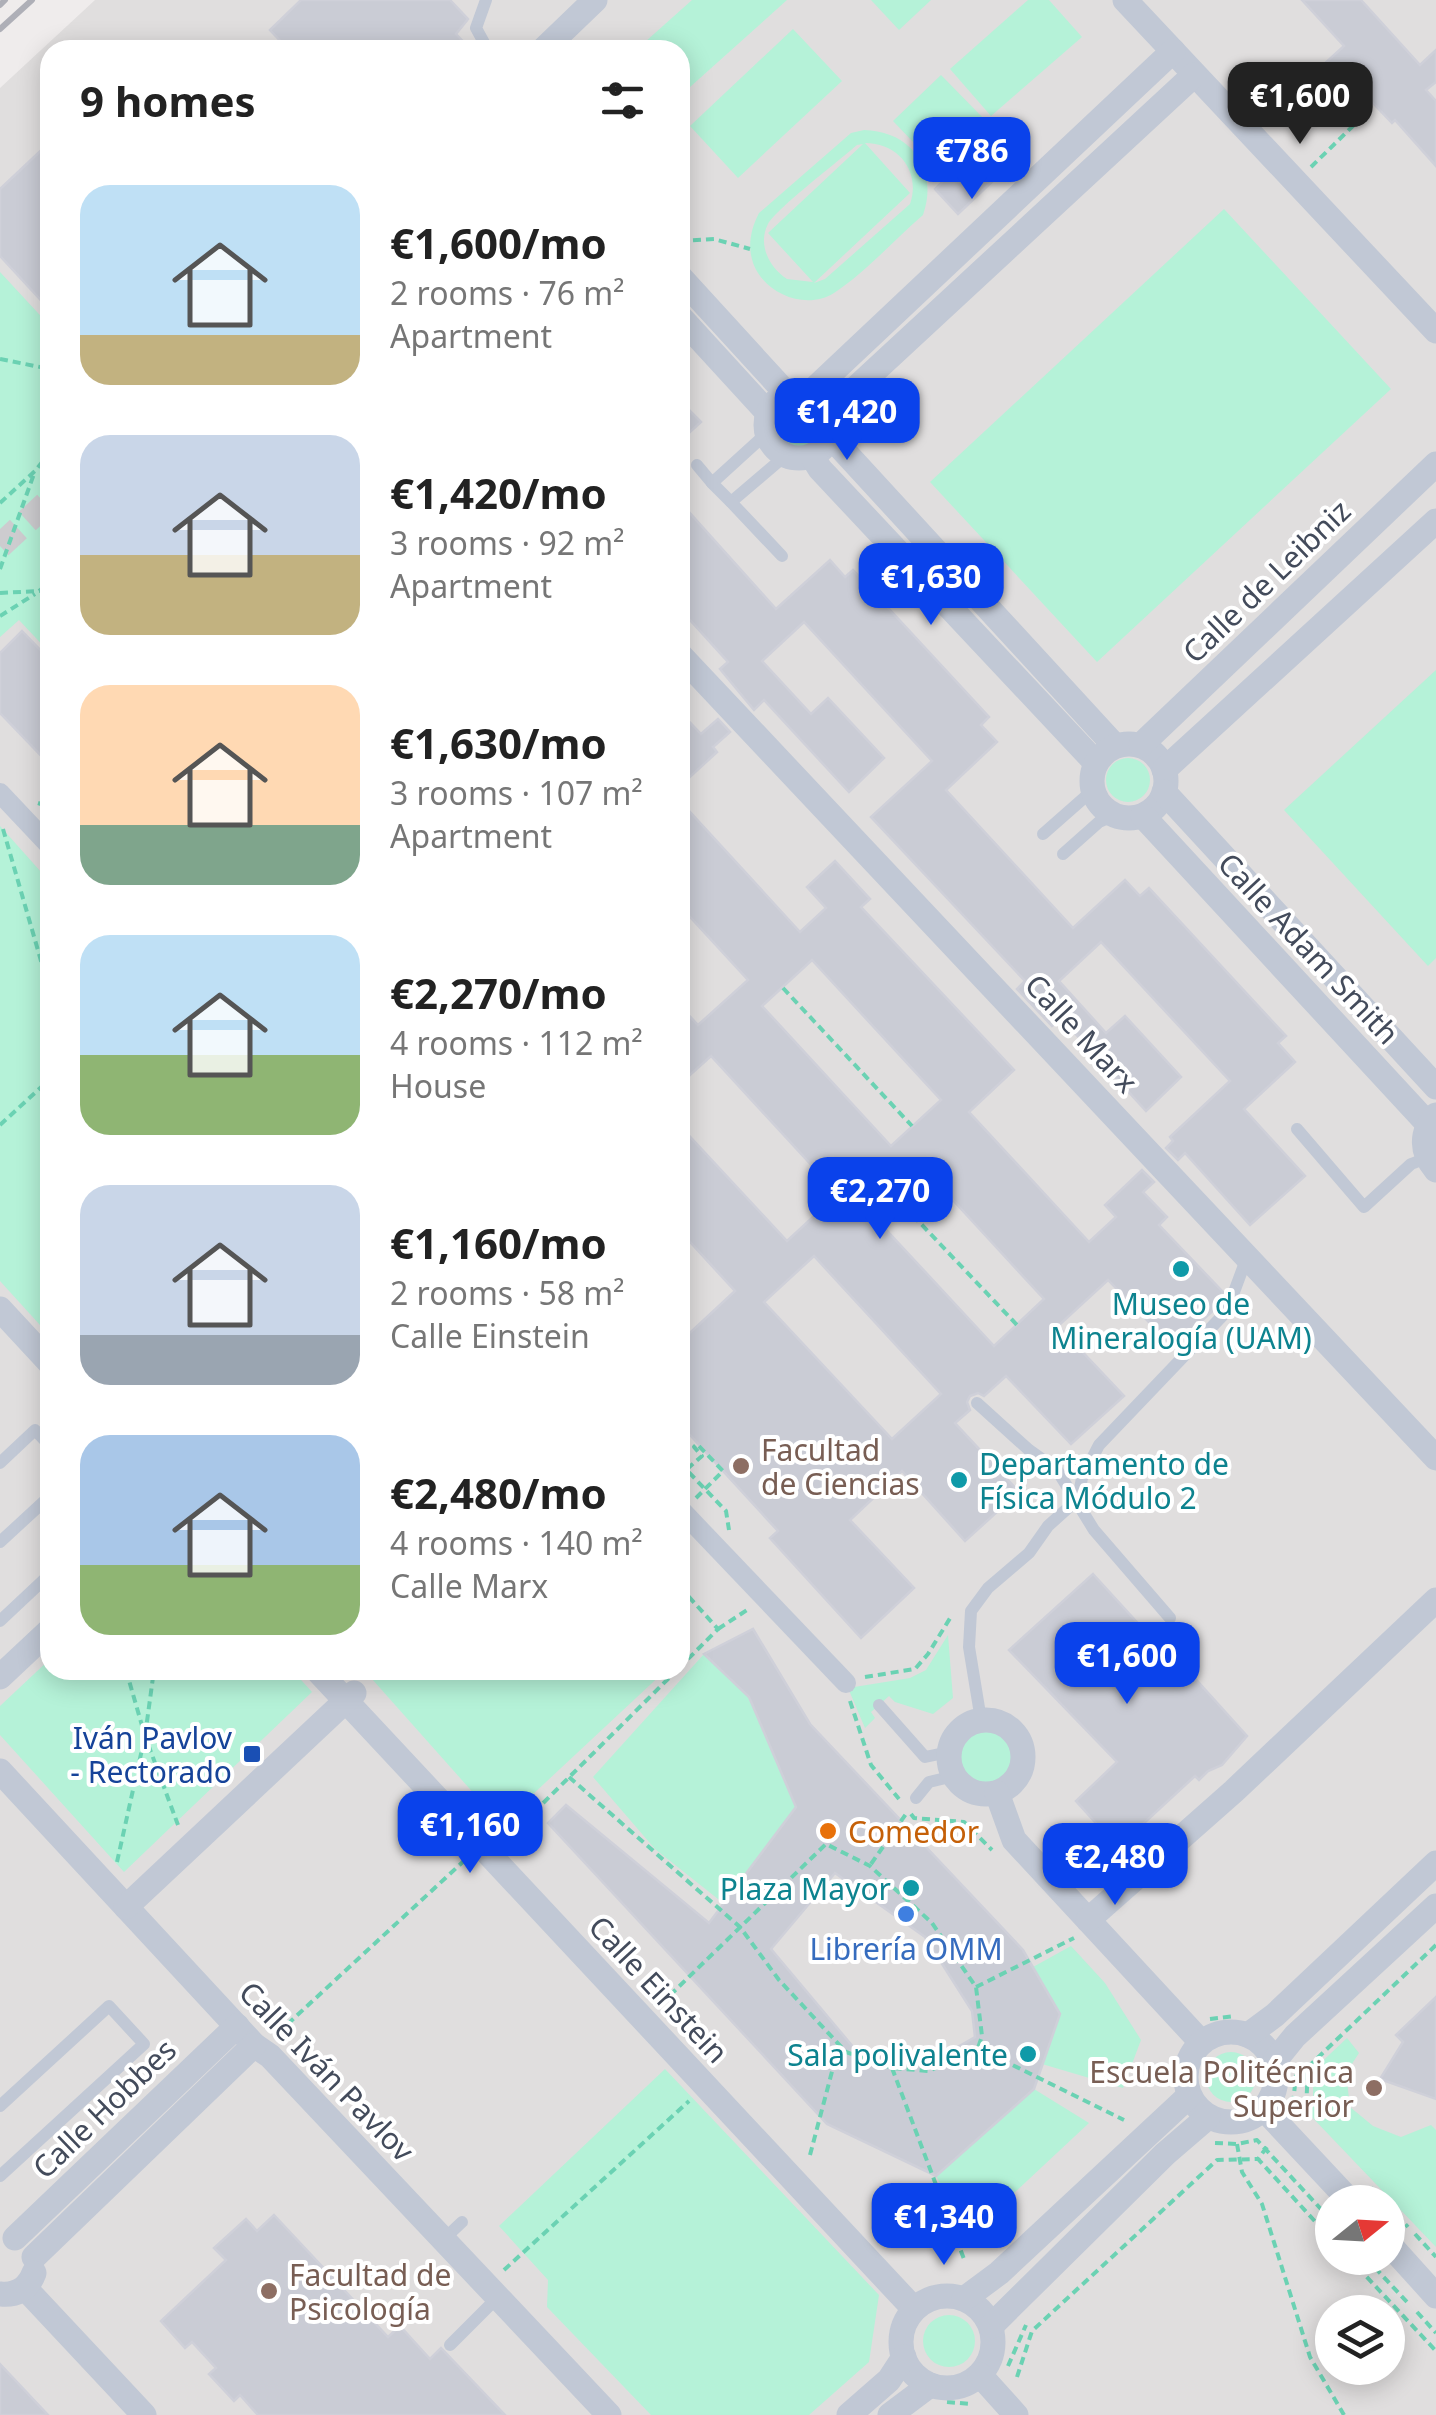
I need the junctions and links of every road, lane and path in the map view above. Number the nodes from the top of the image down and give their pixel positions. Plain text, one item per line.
1 (486, 0) edge
2 (596, 0) edge
3 (1125, 0) edge
4 (483, 40) edge
5 (554, 40) edge
6 (1173, 51) junction
7 (1194, 75) junction
8 (1357, 122) dead end
9 (1308, 170) dead end
10 (690, 240) edge
11 (750, 248) dead end
12 (690, 287) edge
13 (690, 330) edge
14 (1436, 331) edge
15 (0, 359) edge
16 (40, 367) edge
17 (798, 394) junction
18 (767, 423) junction
19 (831, 425) junction
20 (785, 456) junction
21 (812, 456) junction
22 (1436, 464) edge
23 (40, 465) edge
24 (697, 465) dead end
25 (35, 471) junction
26 (712, 482) junction
27 (730, 502) junction
28 (0, 504) edge
29 (1436, 521) edge
30 (782, 556) dead end
31 (0, 569) edge
32 (39, 591) joint
33 (0, 594) edge
34 (0, 616) edge
35 (690, 666) edge
36 (1141, 746) junction
37 (1101, 766) junction
38 (1164, 781) junction
39 (0, 793) edge
40 (1116, 815) junction
41 (1143, 816) junction
42 (0, 820) edge
43 (1044, 834) dead end
44 (40, 835) edge
45 (1063, 854) dead end
46 (40, 958) edge
47 (783, 988) dead end
48 (1436, 1087) edge
49 (40, 1088) edge
50 (1432, 1119) edge
51 (0, 1125) edge
52 (912, 1126) dead end
53 (1296, 1129) dead end
54 (1431, 1164) edge
55 (886, 1187) dead end
56 (1247, 1255) junction
57 (0, 1310) edge
58 (1016, 1325) dead end
59 (0, 1331) edge
60 (40, 1353) edge
61 (40, 1374) edge
62 (977, 1403) dead end
63 (40, 1435) edge
64 (1436, 1458) edge
65 (0, 1464) edge
66 (690, 1466) edge
67 (690, 1473) edge
68 (706, 1488) junction
69 (1078, 1499) junction
70 (40, 1505) edge
71 (690, 1519) edge
72 (730, 1530) dead end
73 (0, 1542) edge
74 (40, 1583) edge
75 (690, 1598) edge
76 (765, 1598) junction
77 (1436, 1600) edge
78 (956, 1608) dead end
79 (1170, 1618) dead end
80 (0, 1621) edge
81 (718, 1629) junction
82 (40, 1639) edge
83 (690, 1657) edge
84 (0, 1677) edge
85 (129, 1680) edge
86 (152, 1680) edge
87 (328, 1680) edge
88 (339, 1680) edge
89 (667, 1680) edge
90 (846, 1683) junction
91 (349, 1698) junction
92 (879, 1705) dead end
93 (981, 1720) junction
94 (144, 1736) junction
95 (951, 1764) junction
96 (0, 1771) edge
97 (569, 1777) junction
98 (997, 1793) junction
99 (912, 1804) junction
100 (178, 1826) dead end
101 (504, 1835) dead end
102 (992, 1850) dead end
103 (473, 1853) dead end
104 (1436, 1864) edge
105 (870, 1866) junction
106 (114, 1871) dead end
107 (1436, 1906) edge
108 (126, 1907) junction
109 (1079, 1924) junction
110 (740, 1927) junction
111 (1436, 1945) edge
112 (976, 1987) junction
113 (663, 2002) dead end
114 (1199, 2012) dead end
115 (1245, 2025) junction
116 (254, 2036) junction
117 (1201, 2042) junction
118 (839, 2045) junction
119 (978, 2048) junction
120 (1274, 2062) junction
121 (892, 2068) junction
122 (697, 2094) dead end
123 (1189, 2096) junction
124 (0, 2106) edge
125 (1264, 2109) junction
126 (1302, 2113) dead end
127 (1208, 2117) junction
128 (1124, 2120) dead end
129 (1257, 2140) dead end
130 (1237, 2144) dead end
131 (1265, 2148) junction
132 (810, 2155) dead end
133 (1239, 2160) junction
134 (1258, 2160) junction
135 (0, 2176) edge
136 (1335, 2185) edge
137 (1315, 2203) edge
138 (1315, 2222) edge
139 (8, 2237) edge
140 (34, 2257) junction
141 (964, 2258) dead end
142 (1405, 2260) edge
143 (1365, 2275) edge
144 (1382, 2275) edge
145 (500, 2284) junction
146 (1431, 2287) edge
147 (13, 2291) edge
148 (964, 2299) junction
149 (921, 2304) junction
150 (991, 2326) junction
151 (1436, 2334) edge
152 (450, 2346) dead end
153 (1436, 2351) edge
154 (904, 2358) junction
155 (980, 2375) junction
156 (1016, 2377) dead end
157 (935, 2394) junction
158 (977, 2404) dead end
159 (144, 2415) edge
160 (609, 2415) edge
161 (849, 2415) edge
162 (890, 2415) edge
163 (1016, 2415) edge
164 (1344, 2415) edge

1 - 4 lane
2 - 5 street
3 - 6 street
6 - 7 street
6 - 17 street
7 - 14 street
7 - 19 street
8 - 9 path
10 - 11 path
12 - 17 street
13 - 18 street
15 - 16 path
17 - 18 street
17 - 19 street
18 - 20 street
18 - 26 lane
19 - 21 street
19 - 37 street
20 - 21 street
20 - 27 lane
21 - 37 street
22 - 36 street, Calle de Leibniz
23 - 25 path
24 - 26 lane
25 - 28 path
25 - 31 path
26 - 27 lane
27 - 30 lane
29 - 38 street
32 - 33 path
32 - 34 path
35 - 56 street, Calle Marx
36 - 37 street
36 - 38 street
37 - 40 street
37 - 43 lane
38 - 41 street
38 - 48 street, Calle Adam Smith
39 - 44 street
40 - 41 street
40 - 45 lane
41 - 50 street, Calle Adam Smith
42 - 46 path
47 - 52 path
49 - 51 path
50 - 54 street
53 - 54 lane
55 - 58 path
56 - 64 street, Calle Marx
56 - 69 lane
57 - 60 street
59 - 61 street
62 - 69 lane
63 - 65 lane
66 - 68 path
67 - 68 path
68 - 72 path
69 - 79 lane
69 - 93 lane
70 - 73 lane
71 - 76 street
74 - 80 lane
75 - 81 path
76 - 81 path
76 - 90 street
77 - 109 street
78 - 90 path
81 - 83 path
82 - 84 street
85 - 94 path
86 - 94 path
87 - 91 street, Calle Einstein
88 - 91 street, Calle Einstein
89 - 97 path
90 - 99 path
91 - 108 street
91 - 149 street, Calle Einstein
92 - 95 lane
93 - 95 street
93 - 98 street
94 - 100 path
94 - 106 path
95 - 98 street
95 - 99 lane
96 - 108 street, Calle Iván Pavlov
97 - 101 path
97 - 110 path
98 - 109 street
99 - 102 path
99 - 105 path
103 - 116 path
104 - 115 street
105 - 110 path
105 - 112 path
107 - 120 street
108 - 116 street, Calle Iván Pavlov
109 - 112 path
109 - 117 street
110 - 113 path
110 - 118 path
111 - 126 path
112 - 119 path
114 - 115 path
115 - 117 street
115 - 120 street
116 - 139 street, Calle Hobbes
116 - 140 street, Calle Hobbes
116 - 145 street, Calle Iván Pavlov
117 - 123 street
118 - 121 path
118 - 132 path
119 - 121 path
119 - 128 path
120 - 125 street
121 - 141 path
122 - 145 path
123 - 127 street
123 - 148 street
124 - 135 lane
125 - 127 street
125 - 136 street
127 - 150 street
129 - 131 path
130 - 133 path
131 - 134 path
131 - 137 path
133 - 134 path
133 - 156 path
133 - 164 path
134 - 138 path
139 - 140 street
140 - 147 street
142 - 146 street
143 - 153 path
144 - 151 path
145 - 152 lane
145 - 160 street, Calle Iván Pavlov
147 - 159 street
148 - 149 street
148 - 150 street
149 - 154 street
150 - 155 street
154 - 157 street
154 - 161 street
155 - 157 street
155 - 163 street
157 - 158 path
157 - 162 street

